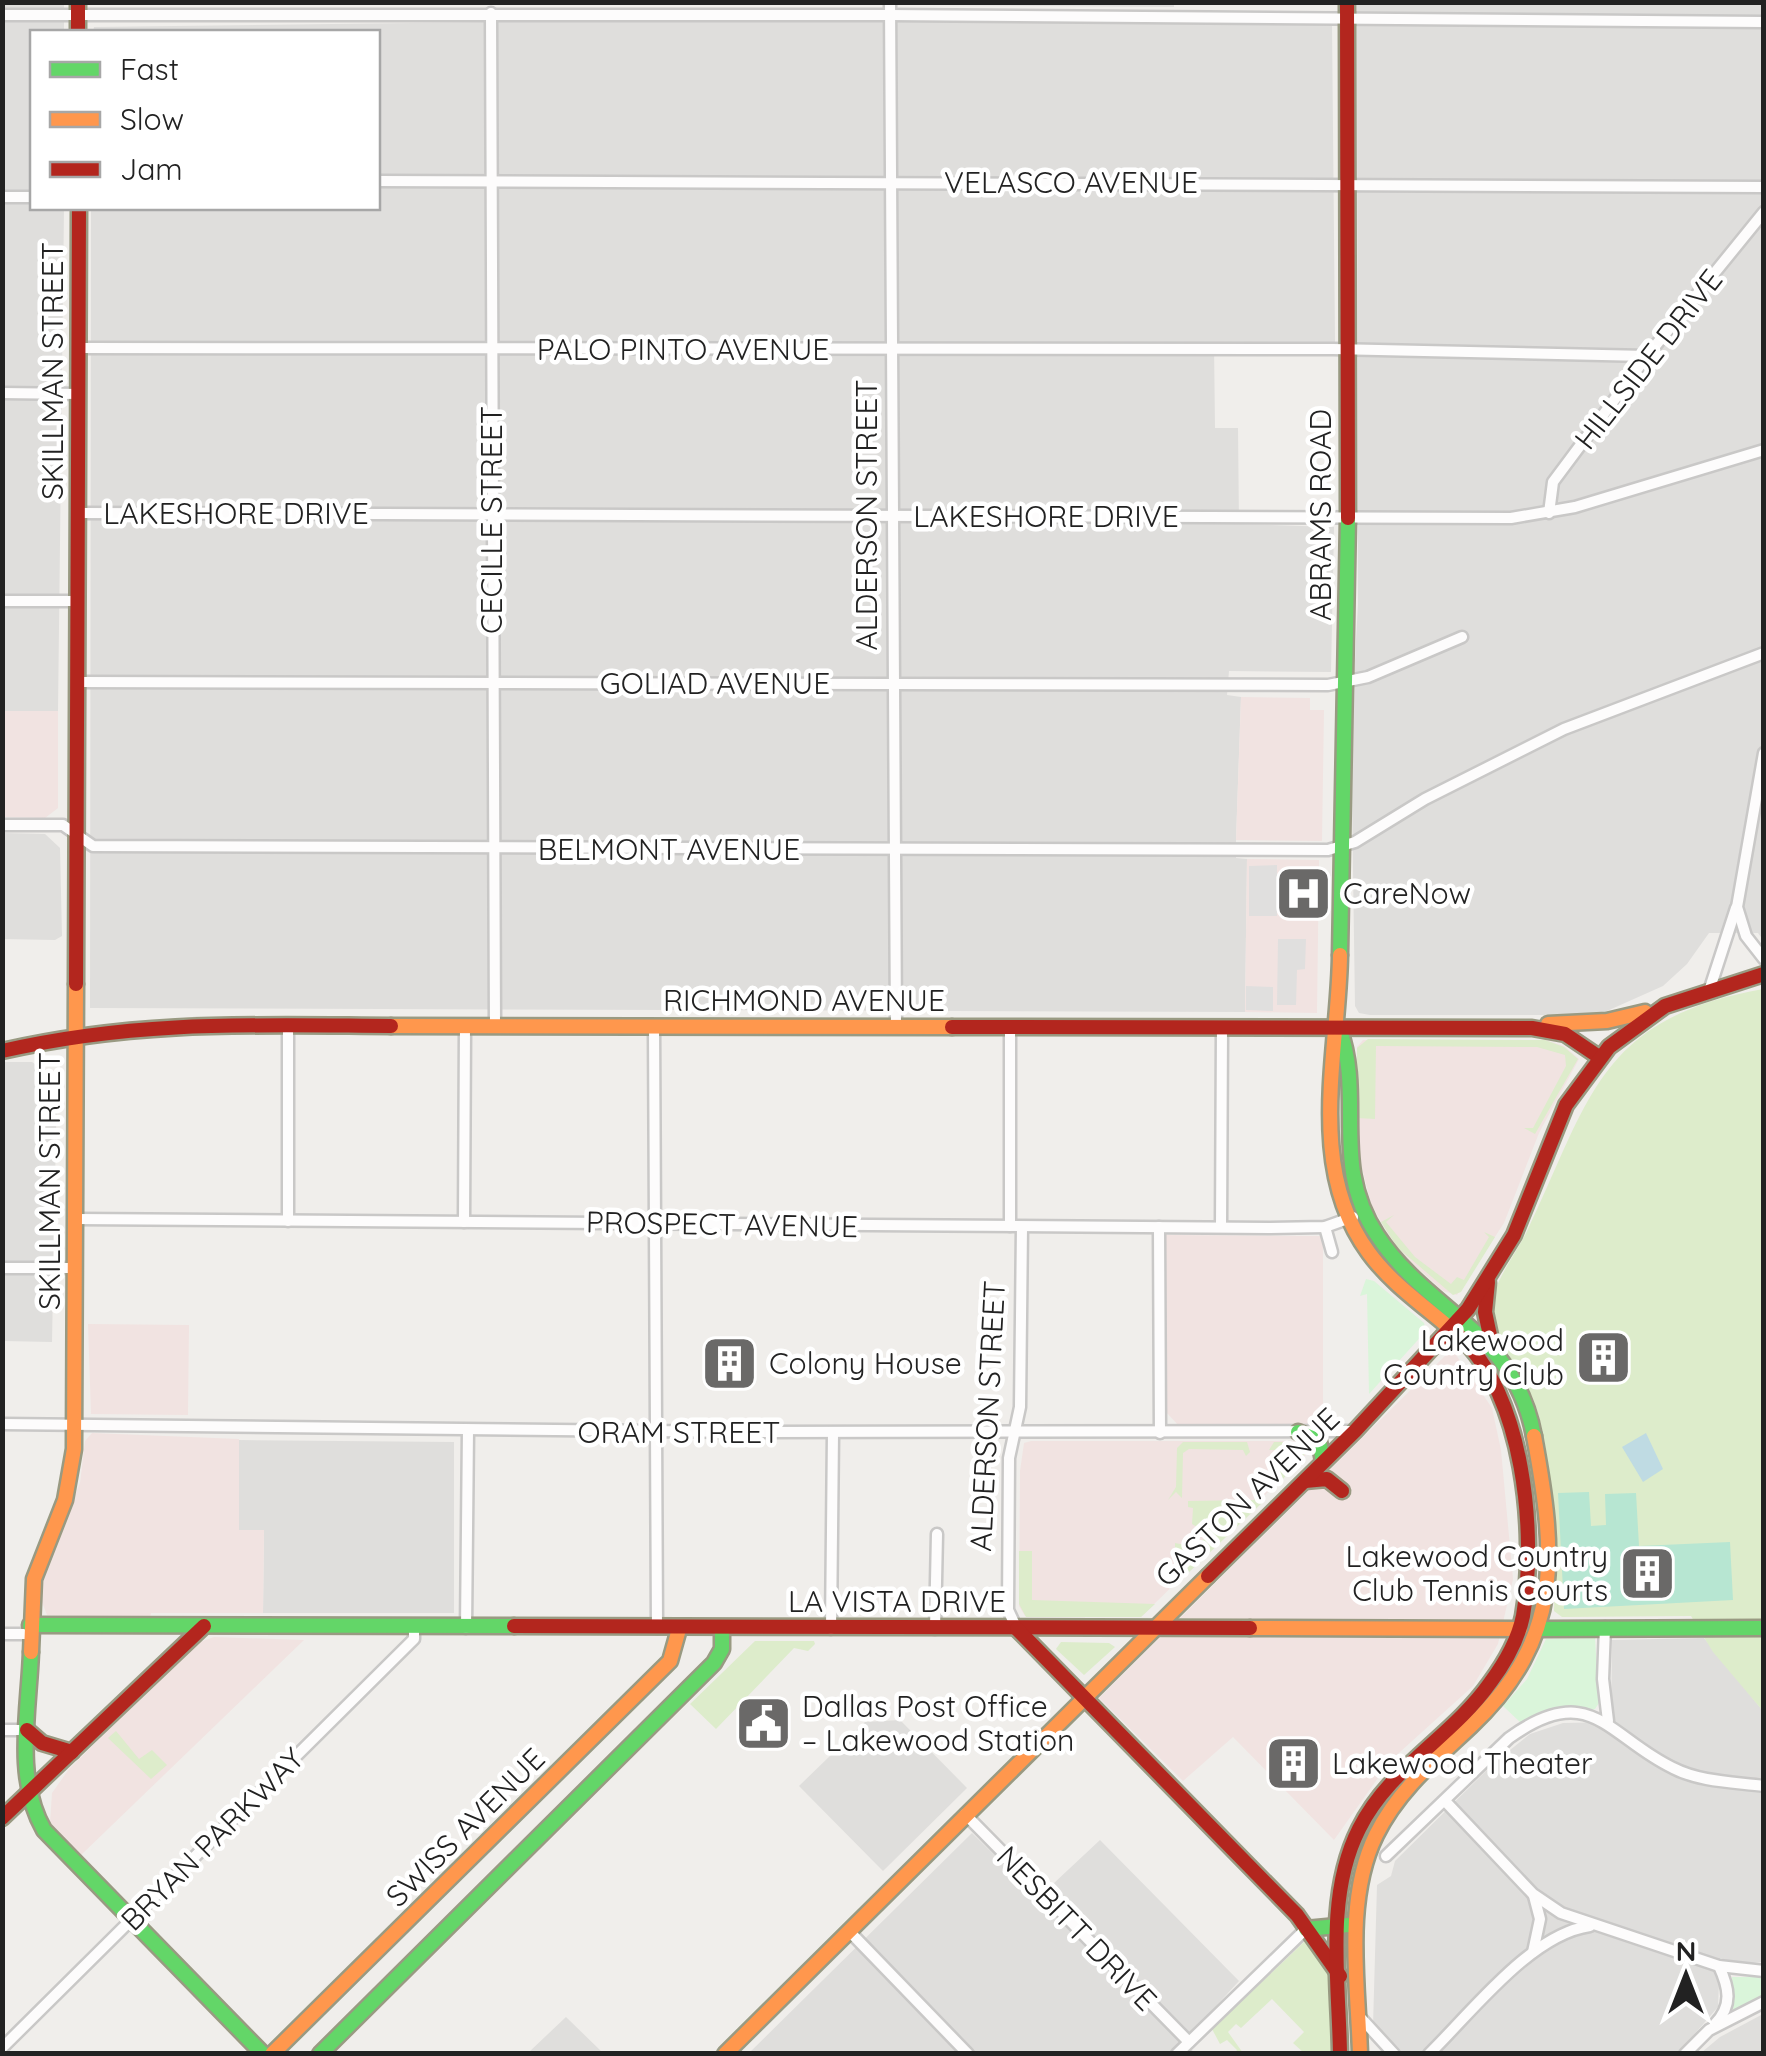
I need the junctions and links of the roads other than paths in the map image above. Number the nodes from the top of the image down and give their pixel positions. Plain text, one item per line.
1 (1347, 2) edge
2 (78, 8) edge
3 (279, 8) edge
4 (585, 8) edge
5 (890, 9) edge
6 (491, 13) junction
7 (2, 15) edge
8 (1347, 20) junction
9 (1764, 22) edge
10 (380, 180) edge
11 (491, 181) junction
12 (891, 182) junction
13 (1347, 183) junction
14 (1764, 187) edge
15 (2, 197) edge
16 (30, 197) edge
17 (79, 210) edge
18 (1764, 212) edge
19 (79, 348) junction
20 (491, 348) junction
21 (892, 348) junction
22 (1348, 350) junction
23 (1647, 356) junction
24 (2, 393) edge
25 (79, 394) junction
26 (1764, 450) edge
27 (79, 513) junction
28 (1549, 513) junction
29 (491, 514) junction
30 (893, 515) junction
31 (1349, 518) junction
32 (2, 600) edge
33 (79, 601) junction
34 (1462, 637) dead end
35 (1764, 653) edge
36 (79, 682) junction
37 (492, 682) junction
38 (1343, 683) junction
39 (894, 684) junction
40 (1764, 752) edge
41 (1759, 811) edge
42 (2, 825) edge
43 (78, 835) junction
44 (493, 848) junction
45 (1341, 848) junction
46 (894, 850) junction
47 (1737, 907) junction
48 (1764, 959) edge
49 (1764, 974) edge
50 (1710, 988) junction
51 (1665, 1006) junction
52 (288, 1025) junction
53 (466, 1026) junction
54 (495, 1026) junction
55 (654, 1026) junction
56 (896, 1027) junction
57 (1010, 1028) junction
58 (1222, 1028) junction
59 (1339, 1028) junction
60 (1532, 1028) junction
61 (77, 1034) junction
62 (2, 1051) edge
63 (1599, 1057) junction
64 (1366, 1213) junction
65 (76, 1219) junction
66 (1349, 1219) junction
67 (288, 1221) junction
68 (464, 1222) junction
69 (654, 1223) junction
70 (1016, 1227) junction
71 (1160, 1227) junction
72 (1325, 1227) junction
73 (1221, 1228) junction
74 (1332, 1252) dead end
75 (2, 1268) edge
76 (76, 1268) junction
77 (1488, 1281) junction
78 (1462, 1316) junction
79 (1450, 1329) junction
80 (1494, 1350) junction
81 (2, 1424) edge
82 (74, 1424) junction
83 (468, 1430) junction
84 (1355, 1431) junction
85 (657, 1432) junction
86 (1298, 1432) junction
87 (833, 1433) junction
88 (1160, 1433) junction
89 (1014, 1434) junction
90 (1324, 1461) junction
91 (1538, 1472) junction
92 (1518, 1474) junction
93 (1304, 1481) junction
94 (1342, 1491) dead end
95 (937, 1534) dead end
96 (156, 1626) junction
97 (204, 1626) junction
98 (414, 1627) junction
99 (1605, 1627) junction
100 (466, 1628) junction
101 (658, 1628) junction
102 (679, 1628) junction
103 (722, 1628) junction
104 (1541, 1628) junction
105 (1764, 1628) edge
106 (831, 1629) junction
107 (935, 1629) junction
108 (1017, 1629) junction
109 (1150, 1629) junction
110 (1520, 1629) junction
111 (30, 1630) junction
112 (2, 1634) edge
113 (163, 1664) junction
114 (1084, 1698) junction
115 (1608, 1721) junction
116 (2, 1730) edge
117 (27, 1730) junction
118 (72, 1752) junction
119 (1764, 1786) edge
120 (1382, 1793) junction
121 (28, 1794) junction
122 (1445, 1801) junction
123 (966, 1814) junction
124 (2, 1818) edge
125 (491, 1842) junction
126 (1386, 1856) dead end
127 (511, 1863) junction
128 (1360, 1892) junction
129 (1533, 1894) junction
130 (132, 1919) junction
131 (1341, 1925) junction
132 (1359, 1926) junction
133 (1592, 1926) junction
134 (1306, 1929) junction
135 (850, 1932) junction
136 (1533, 1953) junction
137 (1719, 1966) junction
138 (1764, 1971) edge
139 (1340, 1976) junction
140 (1764, 2002) edge
141 (1360, 2017) junction
142 (1709, 2030) junction
143 (1189, 2042) junction
144 (2, 2048) edge
145 (729, 2052) edge
146 (263, 2054) edge
147 (272, 2054) edge
148 (320, 2054) edge
149 (968, 2054) edge
150 (1177, 2054) edge
151 (1340, 2054) edge
152 (1360, 2054) edge
153 (1394, 2054) edge
154 (1429, 2054) edge
155 (1685, 2054) edge

1 - 8 main road, ABRAMS ROAD
2 - 3 street
2 - 7 street
3 - 6 street
4 - 5 street
4 - 6 street
5 - 8 street
5 - 12 street, ALDERSON STREET
6 - 11 street, CECILLE STREET
8 - 9 street
8 - 13 main road, ABRAMS ROAD
10 - 11 street, VELASCO AVENUE
11 - 12 street, VELASCO AVENUE
11 - 20 street, CECILLE STREET
12 - 13 street, VELASCO AVENUE
12 - 21 street, ALDERSON STREET
13 - 14 street, VELASCO AVENUE
13 - 22 main road, ABRAMS ROAD
15 - 16 street
17 - 19 main road, SKILLMAN STREET
18 - 23 street, HILLSIDE DRIVE
19 - 20 street, PALO PINTO AVENUE
19 - 25 main road, SKILLMAN STREET
20 - 21 street, PALO PINTO AVENUE
20 - 29 street, CECILLE STREET
21 - 22 street, PALO PINTO AVENUE
21 - 30 street, ALDERSON STREET
22 - 23 street, PALO PINTO AVENUE
22 - 31 main road, ABRAMS ROAD
23 - 28 street, HILLSIDE DRIVE
24 - 25 street
25 - 27 main road, SKILLMAN STREET
26 - 28 street, LAKESHORE DRIVE
27 - 29 street, LAKESHORE DRIVE
27 - 33 main road, SKILLMAN STREET
28 - 31 street, LAKESHORE DRIVE
29 - 30 street, LAKESHORE DRIVE
29 - 37 street, CECILLE STREET
30 - 31 street, LAKESHORE DRIVE
30 - 39 street, ALDERSON STREET
31 - 38 main road, ABRAMS ROAD
32 - 33 street
33 - 36 main road, SKILLMAN STREET
34 - 38 street, GOLIAD AVENUE
35 - 45 street
36 - 37 street, GOLIAD AVENUE
36 - 43 main road, SKILLMAN STREET
37 - 39 street, GOLIAD AVENUE
37 - 44 street, CECILLE STREET
38 - 39 street, GOLIAD AVENUE
38 - 45 main road, ABRAMS ROAD
39 - 46 street, ALDERSON STREET
40 - 41 street
41 - 47 street
42 - 43 street, BELMONT AVENUE
43 - 44 street, BELMONT AVENUE
43 - 61 main road, SKILLMAN STREET
44 - 46 street, BELMONT AVENUE
44 - 54 street, CECILLE STREET
45 - 46 street, BELMONT AVENUE
45 - 59 main road, ABRAMS ROAD
46 - 56 street, ALDERSON STREET
47 - 48 street
47 - 50 street
49 - 50 main road, GASTON AVENUE
50 - 51 main road, GASTON AVENUE
51 - 60 main road
51 - 63 main road, GASTON AVENUE
52 - 53 main road, RICHMOND AVENUE
52 - 61 main road, RICHMOND AVENUE
52 - 67 street
53 - 54 main road, RICHMOND AVENUE
53 - 68 street
54 - 55 main road, RICHMOND AVENUE
55 - 56 main road, RICHMOND AVENUE
55 - 69 street
56 - 57 main road, RICHMOND AVENUE
57 - 58 main road, RICHMOND AVENUE
57 - 70 street, ALDERSON STREET
58 - 59 main road, RICHMOND AVENUE
58 - 73 street
59 - 60 main road, RICHMOND AVENUE
59 - 64 main road, ABRAMS ROAD
59 - 66 main road, ABRAMS ROAD
60 - 63 main road, RICHMOND AVENUE
61 - 62 main road, RICHMOND AVENUE
61 - 65 main road, SKILLMAN STREET
63 - 77 main road, GASTON AVENUE
64 - 66 street, PROSPECT AVENUE
64 - 78 main road, ABRAMS ROAD
65 - 67 street, PROSPECT AVENUE
65 - 76 main road, SKILLMAN STREET
66 - 72 street, PROSPECT AVENUE
66 - 79 main road, ABRAMS ROAD
67 - 68 street, PROSPECT AVENUE
68 - 69 street, PROSPECT AVENUE
69 - 70 street, PROSPECT AVENUE
69 - 85 street
70 - 71 street, PROSPECT AVENUE
70 - 89 street, ALDERSON STREET
71 - 73 street, PROSPECT AVENUE
71 - 88 street
72 - 73 street, PROSPECT AVENUE
72 - 74 street
75 - 76 street
76 - 82 main road, SKILLMAN STREET
77 - 78 main road, GASTON AVENUE
77 - 80 main road
78 - 79 main road, GASTON AVENUE
78 - 80 main road, ABRAMS ROAD
79 - 84 main road, GASTON AVENUE
79 - 92 main road, ABRAMS ROAD
80 - 91 main road, ABRAMS ROAD
81 - 82 street, ORAM STREET
82 - 83 street, ORAM STREET
82 - 111 main road, SKILLMAN STREET
83 - 85 street, ORAM STREET
83 - 100 street
84 - 86 street, ORAM STREET
84 - 90 main road, GASTON AVENUE
85 - 87 street, ORAM STREET
85 - 101 street
86 - 88 street, ORAM STREET
86 - 90 main road
87 - 89 street, ORAM STREET
87 - 106 street
88 - 89 street, ORAM STREET
89 - 108 street, ALDERSON STREET
90 - 93 main road, GASTON AVENUE
91 - 92 main road
91 - 104 main road, ABRAMS ROAD
92 - 110 main road, ABRAMS ROAD
93 - 94 main road
93 - 109 main road, GASTON AVENUE
95 - 107 street
96 - 97 main road, LA VISTA DRIVE
96 - 111 main road, LA VISTA DRIVE
96 - 113 main road
97 - 98 main road, LA VISTA DRIVE
97 - 113 main road
98 - 100 main road, LA VISTA DRIVE
98 - 130 street, BRYAN PARKWAY
99 - 104 main road, LA VISTA DRIVE
99 - 105 main road, LA VISTA DRIVE
99 - 115 street
100 - 101 main road, LA VISTA DRIVE
101 - 102 main road, LA VISTA DRIVE
102 - 103 main road, LA VISTA DRIVE
102 - 125 main road, SWISS AVENUE
103 - 106 main road, LA VISTA DRIVE
103 - 127 main road, SWISS AVENUE
104 - 110 street, LA VISTA DRIVE
104 - 128 main road, ABRAMS ROAD
106 - 107 main road, LA VISTA DRIVE
107 - 108 main road, LA VISTA DRIVE
108 - 109 main road, LA VISTA DRIVE
108 - 114 main road
109 - 110 main road, LA VISTA DRIVE
109 - 114 main road, GASTON AVENUE
110 - 120 main road, ABRAMS ROAD
111 - 112 street, LA VISTA DRIVE
111 - 117 main road, SKILLMAN STREET
113 - 118 main road
114 - 123 main road, GASTON AVENUE
114 - 134 main road
115 - 119 street
115 - 122 street
116 - 117 street
117 - 118 main road
117 - 121 main road, SKILLMAN STREET
118 - 121 main road
120 - 128 main road
120 - 131 main road, ABRAMS ROAD
121 - 124 main road
121 - 130 main road, SKILLMAN STREET
122 - 126 street
122 - 129 street
123 - 135 main road, GASTON AVENUE
123 - 143 street, NESBITT DRIVE
125 - 127 main road
125 - 147 main road, SWISS AVENUE
127 - 148 main road, SWISS AVENUE
128 - 132 main road, ABRAMS ROAD
129 - 133 street
129 - 136 street
130 - 144 street, BRYAN PARKWAY
130 - 146 main road, SKILLMAN STREET
131 - 132 main road
131 - 134 main road
131 - 139 main road, ABRAMS ROAD
132 - 141 main road, ABRAMS ROAD
133 - 136 street
133 - 137 street
134 - 139 main road
134 - 143 street
135 - 145 main road, GASTON AVENUE
135 - 149 street
136 - 154 street
137 - 138 street
137 - 142 street
139 - 151 main road, ABRAMS ROAD
140 - 142 street
141 - 152 main road, ABRAMS ROAD
141 - 153 street
142 - 155 street
143 - 150 street

